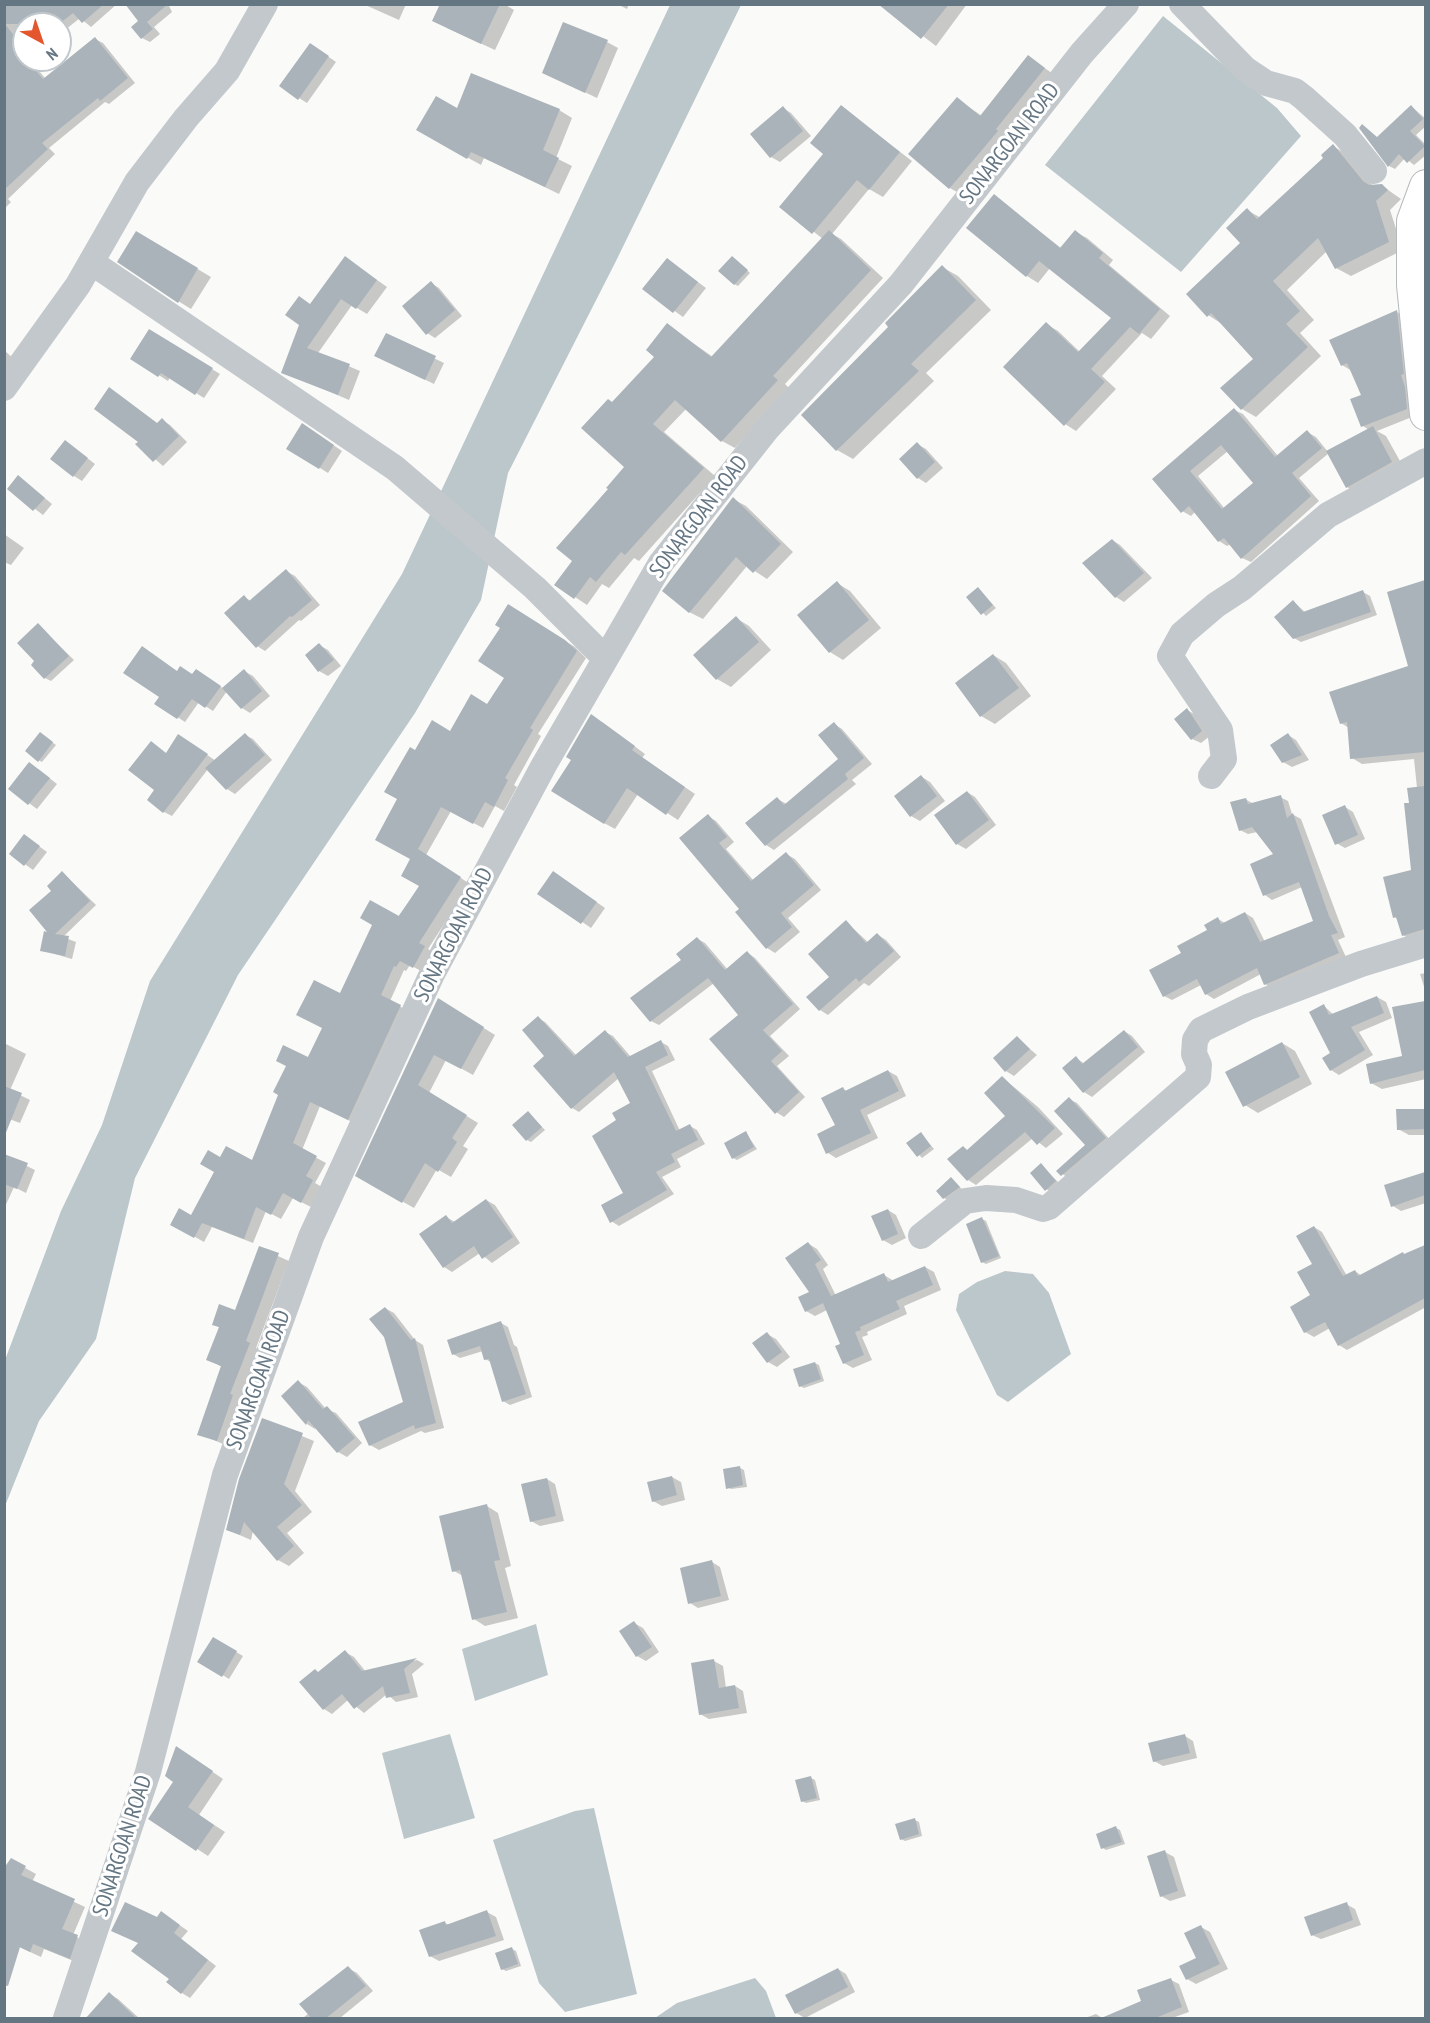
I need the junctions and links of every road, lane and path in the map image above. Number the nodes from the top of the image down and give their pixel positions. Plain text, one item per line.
1 (265, 4) edge
2 (1126, 4) edge
3 (1182, 4) edge
4 (1374, 171) dead end
5 (1425, 186) edge
6 (91, 262) junction
7 (4, 388) edge
8 (1425, 414) edge
9 (1425, 460) edge
10 (605, 658) junction
11 (1211, 776) dead end
12 (1425, 944) edge
13 (921, 1236) dead end
14 (66, 2019) edge

1 - 6 street
2 - 10 street, SONARGOAN ROAD
3 - 4 street
5 - 8 main road
6 - 7 street
6 - 10 street
9 - 11 street
10 - 14 street, SONARGOAN ROAD
12 - 13 street

